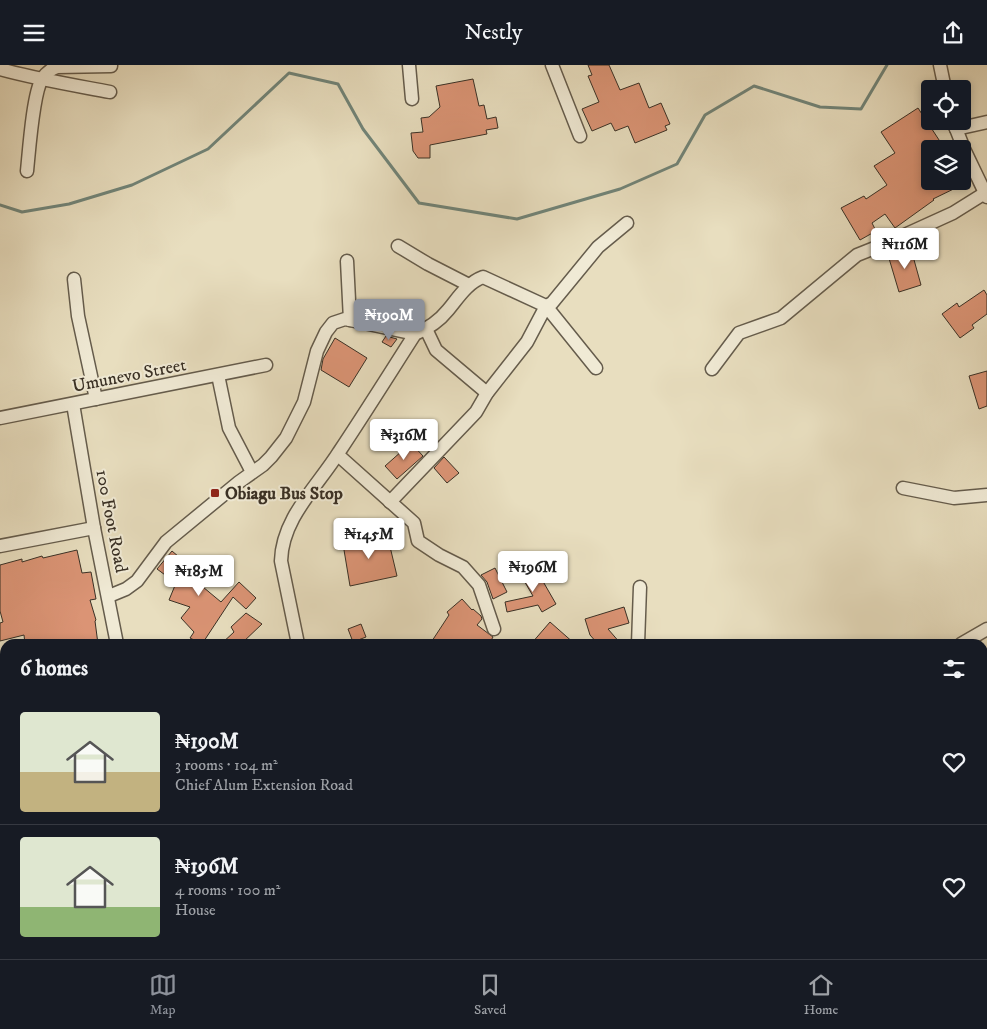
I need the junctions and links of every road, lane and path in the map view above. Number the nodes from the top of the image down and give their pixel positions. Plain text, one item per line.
1 (409, 65) edge
2 (552, 65) edge
3 (940, 65) edge
4 (111, 66) edge
5 (0, 69) edge
6 (41, 80) junction
7 (943, 80) edge
8 (110, 92) dead end
9 (412, 99) dead end
10 (987, 122) edge
11 (971, 124) edge
12 (957, 130) edge
13 (580, 136) dead end
14 (27, 171) dead end
15 (986, 195) edge
16 (627, 223) dead end
17 (398, 246) dead end
18 (347, 261) dead end
19 (74, 279) dead end
20 (469, 285) junction
21 (546, 306) junction
22 (350, 320) junction
23 (421, 331) junction
24 (266, 365) dead end
25 (596, 368) dead end
26 (712, 369) dead end
27 (218, 375) junction
28 (487, 393) junction
29 (96, 399) junction
30 (73, 403) junction
31 (0, 418) edge
32 (338, 455) junction
33 (252, 472) junction
34 (903, 488) dead end
35 (987, 495) edge
36 (390, 502) junction
37 (94, 528) junction
38 (0, 546) edge
39 (640, 587) dead end
40 (108, 596) junction
41 (494, 629) dead end
42 (987, 629) edge
43 (117, 639) edge
44 (297, 639) edge
45 (638, 639) edge
46 (969, 639) edge

1 - 9 street
2 - 13 street
3 - 7 street
4 - 6 street
5 - 6 street
6 - 8 street
6 - 14 street
10 - 11 street
12 - 15 street
15 - 26 street
16 - 21 street
17 - 20 street
18 - 22 street
19 - 29 street
20 - 21 street
20 - 23 street
21 - 25 street
21 - 28 street
22 - 23 street
22 - 33 street
23 - 28 street
23 - 32 street
24 - 27 street, Umunevo Street
27 - 29 street, Umunevo Street
27 - 33 street
28 - 36 street
29 - 30 street, Umunevo Street
30 - 31 street, Umunevo Street
30 - 37 street, 100 Foot Road
32 - 36 street
32 - 44 street
33 - 40 street
34 - 35 street
36 - 41 street
37 - 38 street
37 - 40 street, 100 Foot Road
39 - 45 street
40 - 43 street, 100 Foot Road
42 - 46 street

